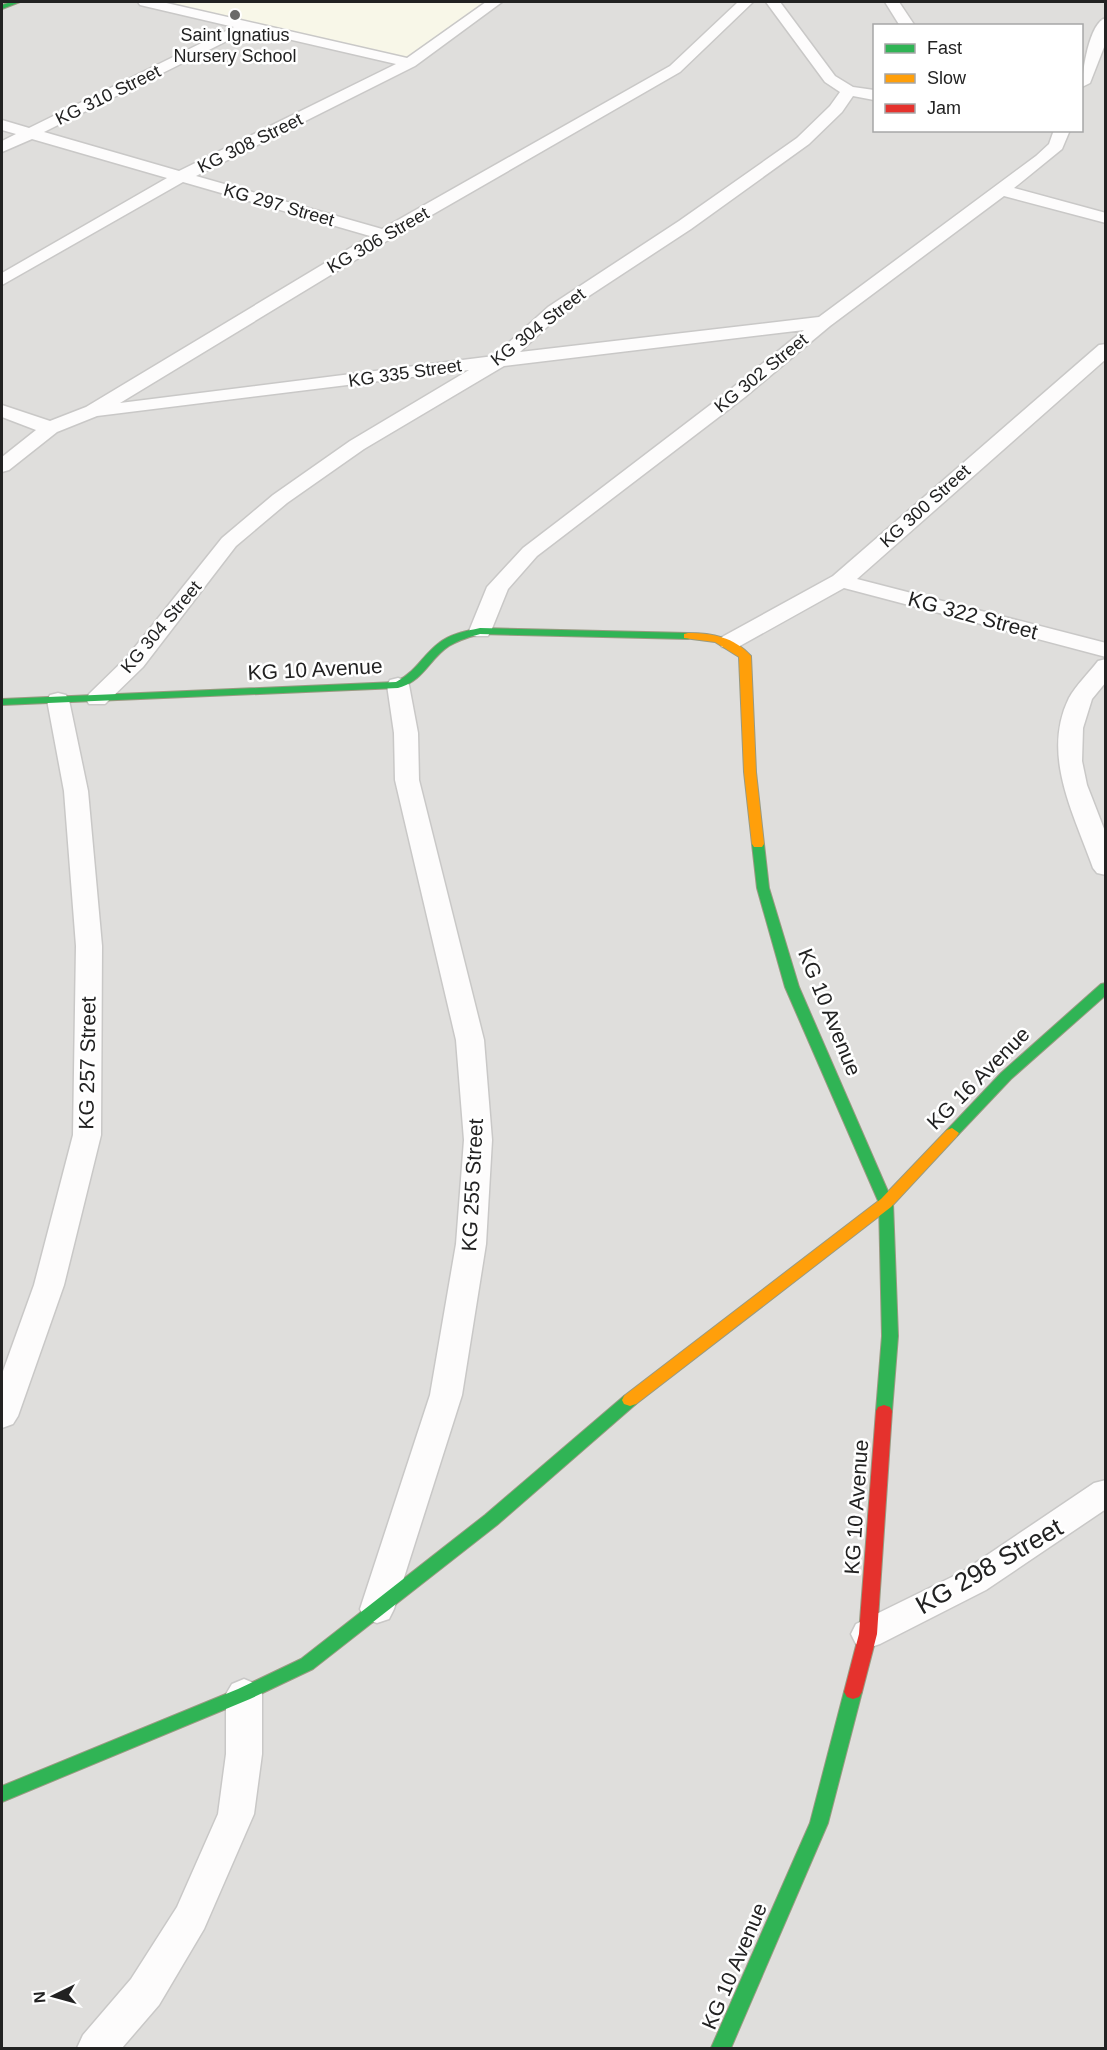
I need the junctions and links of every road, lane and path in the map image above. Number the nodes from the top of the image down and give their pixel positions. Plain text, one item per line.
1 (16, 2) edge
2 (145, 2) edge
3 (495, 2) edge
4 (746, 2) edge
5 (774, 2) edge
6 (891, 2) edge
7 (2, 7) edge
8 (1106, 22) edge
9 (907, 24) edge
10 (247, 26) junction
11 (411, 63) junction
12 (1083, 80) edge
13 (849, 90) junction
14 (873, 95) edge
15 (2, 125) edge
16 (1061, 132) edge
17 (30, 134) junction
18 (2, 147) edge
19 (182, 177) junction
20 (1002, 190) junction
21 (1106, 218) edge
22 (384, 236) junction
23 (2, 280) edge
24 (824, 322) junction
25 (1106, 349) edge
26 (502, 359) junction
27 (2, 411) edge
28 (93, 411) junction
29 (50, 428) junction
30 (2, 466) edge
31 (841, 581) junction
32 (480, 631) junction
33 (730, 642) junction
34 (1106, 650) edge
35 (1106, 666) edge
36 (398, 685) junction
37 (97, 699) junction
38 (58, 700) junction
39 (2, 702) edge
40 (1106, 868) edge
41 (1106, 987) edge
42 (886, 1203) junction
43 (2, 1416) edge
44 (1106, 1492) edge
45 (378, 1609) junction
46 (868, 1634) junction
47 (244, 1694) junction
48 (2, 1794) edge
49 (98, 2049) edge
50 (721, 2049) edge

1 - 7 street
2 - 10 street
3 - 11 street, KG 308 Street
4 - 22 street, KG 306 Street
5 - 13 street
6 - 9 street
8 - 12 street
10 - 11 street
10 - 17 street, KG 310 Street
11 - 19 street, KG 308 Street
13 - 14 street
13 - 26 street, KG 304 Street
15 - 17 street, KG 297 Street
16 - 20 street, KG 302 Street
17 - 18 street, KG 310 Street
17 - 19 street, KG 297 Street
19 - 22 street, KG 297 Street
19 - 23 street, KG 308 Street
20 - 21 street
20 - 24 street, KG 302 Street
22 - 28 street, KG 306 Street
24 - 26 street, KG 335 Street
24 - 32 street, KG 302 Street
25 - 31 street, KG 300 Street
26 - 28 street, KG 335 Street
26 - 37 street, KG 304 Street
27 - 29 street
28 - 29 street, KG 306 Street
29 - 30 street, KG 306 Street
31 - 33 street, KG 300 Street
31 - 34 street, KG 322 Street
32 - 33 street, KG 10 Avenue
32 - 36 street, KG 10 Avenue
33 - 42 street, KG 10 Avenue
35 - 40 street
36 - 37 street, KG 10 Avenue
36 - 45 street, KG 255 Street
37 - 38 street, KG 10 Avenue
38 - 39 street, KG 10 Avenue
38 - 43 street, KG 257 Street
41 - 42 street, KG 16 Avenue
42 - 45 street, KG 16 Avenue
42 - 46 street, KG 10 Avenue
44 - 46 street, KG 298 Street
45 - 47 street, KG 16 Avenue
46 - 50 street, KG 10 Avenue
47 - 48 street, KG 16 Avenue
47 - 49 street

